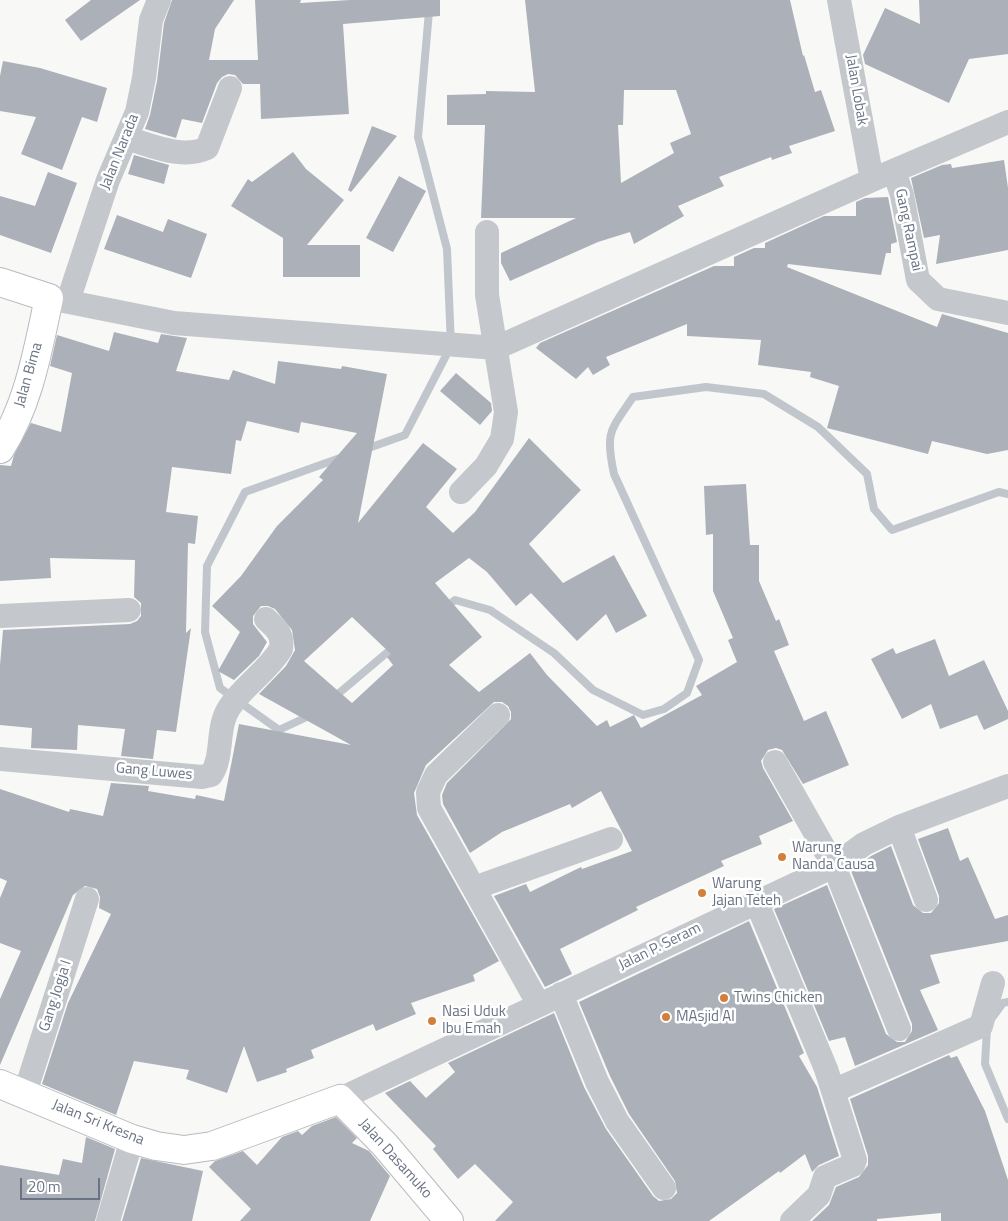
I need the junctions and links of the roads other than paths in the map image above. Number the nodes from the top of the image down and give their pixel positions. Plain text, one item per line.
1 (159, 0) edge
2 (839, 0) edge
3 (230, 88) dead end
4 (1008, 122) edge
5 (126, 138) junction
6 (894, 171) junction
7 (872, 180) junction
8 (487, 232) dead end
9 (0, 282) edge
10 (59, 300) junction
11 (1008, 312) edge
12 (496, 348) junction
13 (0, 449) edge
14 (461, 492) dead end
15 (129, 610) dead end
16 (0, 616) edge
17 (266, 619) dead end
18 (498, 715) dead end
19 (0, 758) edge
20 (775, 762) dead end
21 (1008, 786) edge
22 (899, 828) junction
23 (611, 839) dead end
24 (834, 866) junction
25 (474, 888) junction
26 (87, 899) dead end
27 (926, 900) dead end
28 (756, 901) junction
29 (992, 983) dead end
30 (562, 994) junction
31 (539, 1005) junction
32 (899, 1029) dead end
33 (12, 1089) edge
34 (833, 1092) junction
35 (340, 1099) junction
36 (132, 1139) junction
37 (664, 1188) dead end
38 (108, 1221) edge
39 (450, 1221) edge
40 (792, 1221) edge

1 - 5 street, Jalan Narada
2 - 7 street, Jalan Lobak
3 - 5 street
4 - 6 street
5 - 10 street, Jalan Narada
6 - 7 street
6 - 11 street, Gang Rampai
7 - 12 street
8 - 12 street
9 - 10 main road
10 - 12 street
10 - 13 main road, Jalan Bima
12 - 14 street
15 - 16 street
17 - 19 street, Gang Luwes
18 - 25 street
20 - 24 street
21 - 22 street, Jalan P. Seram
22 - 24 street, Jalan P. Seram
22 - 27 street
23 - 25 street
24 - 28 street, Jalan P. Seram
24 - 32 street
25 - 31 street
26 - 33 street, Gang Jogja I
28 - 30 street, Jalan P. Seram
28 - 34 street
29 - 34 street
30 - 31 street, Jalan P. Seram
30 - 37 street
31 - 35 street, Jalan P. Seram
33 - 36 main road, Jalan Sri Kresna
34 - 40 street
35 - 36 main road, Jalan Sri Kresna
35 - 39 main road, Jalan Dasamuko
36 - 38 street

